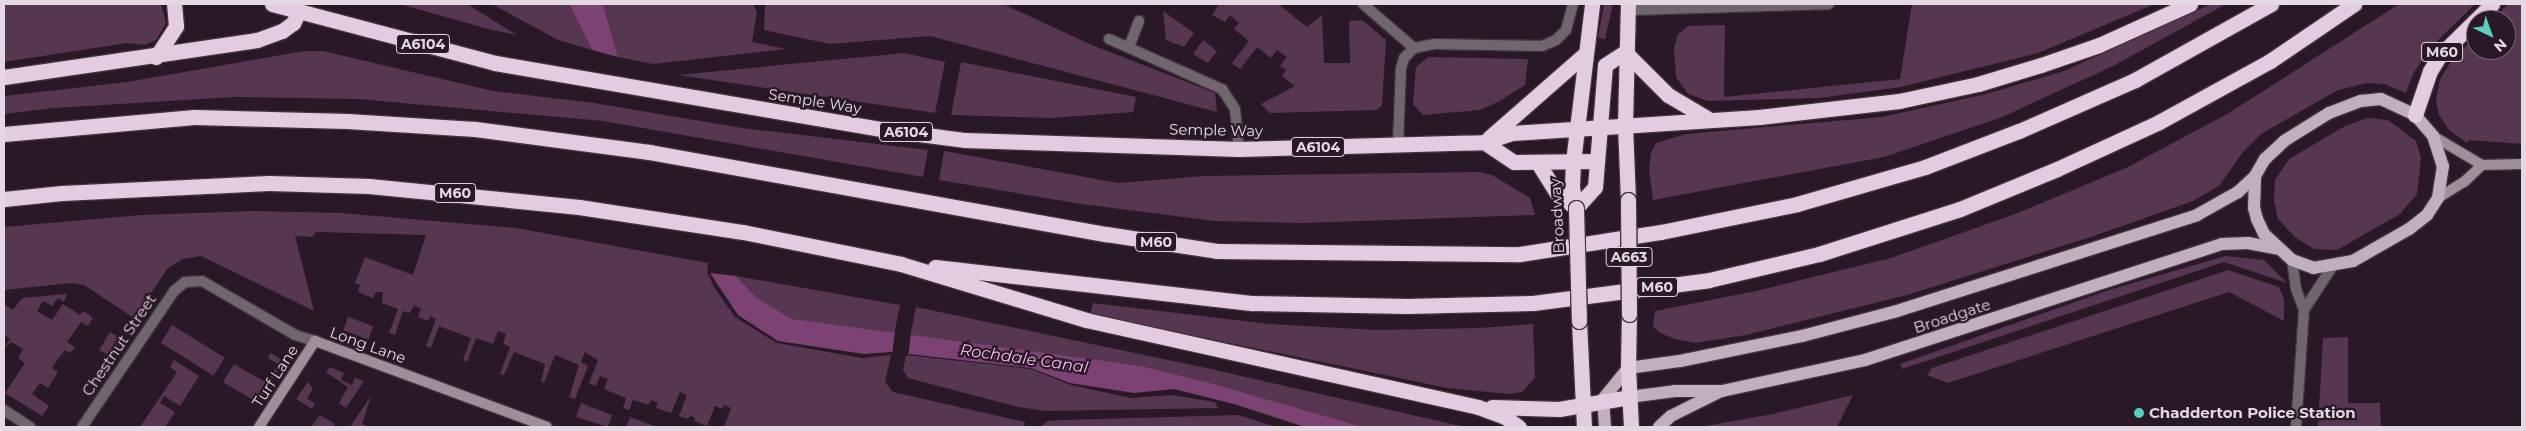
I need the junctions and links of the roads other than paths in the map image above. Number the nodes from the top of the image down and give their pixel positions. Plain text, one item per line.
1 (174, 4) edge
2 (272, 4) edge
3 (1363, 4) edge
4 (1573, 4) edge
5 (1592, 4) edge
6 (1829, 4) edge
7 (2190, 4) edge
8 (2271, 4) edge
9 (2354, 4) edge
10 (2492, 4) edge
11 (1628, 7) edge
12 (1655, 7) edge
13 (299, 11) junction
14 (1139, 20) dead end
15 (1109, 39) dead end
16 (1130, 47) junction
17 (1414, 48) junction
18 (1625, 52) junction
19 (1585, 54) junction
20 (156, 57) junction
21 (4, 77) edge
22 (2415, 115) junction
23 (1707, 118) junction
24 (1625, 125) junction
25 (1598, 129) junction
26 (1576, 130) junction
27 (4, 134) edge
28 (2433, 136) junction
29 (1484, 142) junction
30 (1398, 145) junction
31 (1238, 149) junction
32 (1596, 161) junction
33 (1572, 162) junction
34 (1538, 163) junction
35 (2522, 164) edge
36 (2482, 165) junction
37 (2255, 176) junction
38 (2438, 198) junction
39 (4, 199) edge
40 (1576, 208) junction
41 (2278, 249) junction
42 (2292, 260) junction
43 (901, 264) junction
44 (2332, 266) junction
45 (185, 282) joint
46 (2304, 310) junction
47 (314, 341) junction
48 (1628, 368) junction
49 (1722, 391) junction
50 (1629, 397) junction
51 (1603, 399) junction
52 (1582, 403) junction
53 (1478, 407) junction
54 (4, 410) edge
55 (1518, 426) edge
56 (30, 427) edge
57 (82, 427) edge
58 (259, 427) edge
59 (547, 427) edge
60 (1584, 427) edge
61 (1605, 427) edge
62 (1631, 427) edge
63 (1659, 427) edge
64 (2296, 427) edge

1 - 20 highway
2 - 13 highway, Semple Way / A6104
3 - 17 street
4 - 17 street
5 - 19 highway, Broadway
6 - 12 street
7 - 23 highway
8 - 27 highway, M60
9 - 43 highway, M60
10 - 22 highway, M60
11 - 12 street
11 - 18 highway, A663
13 - 20 highway
13 - 31 highway, Semple Way / A6104
14 - 16 street
15 - 16 street
16 - 31 street
17 - 30 street
18 - 23 highway
18 - 24 highway, A663
18 - 25 highway
19 - 26 highway, Broadway
19 - 29 highway
20 - 21 highway
22 - 28 main road, Broadgate
22 - 37 main road, Broadgate
23 - 24 highway
24 - 25 highway, A6104
24 - 48 highway, A663, bridge
25 - 26 highway, A6104
25 - 32 highway
26 - 29 highway, A6104
26 - 33 highway, Broadway
28 - 36 street, Broadgate
28 - 38 main road, Broadgate
29 - 30 highway, Semple Way / A6104
29 - 34 highway
30 - 31 highway, Semple Way / A6104
32 - 33 highway
32 - 40 highway
33 - 34 highway
33 - 40 highway, Broadway
34 - 40 highway
35 - 36 street
36 - 38 street, Broadgate
37 - 41 main road, Broadgate
37 - 48 main road, Broadgate
38 - 44 main road, Broadgate
39 - 43 highway, M60
40 - 52 highway, Broadway, bridge
41 - 42 main road, Broadgate
41 - 49 main road, Broadgate
42 - 44 main road, Broadgate
42 - 46 street
43 - 53 highway, M60
44 - 46 street
45 - 47 street, Long Lane
45 - 57 street, Chestnut Street
46 - 64 street
47 - 58 street, Turf Lane
47 - 59 street, Long Lane
48 - 50 highway, A663
48 - 51 main road
49 - 50 main road, Broadgate
49 - 63 main road
50 - 51 highway
50 - 62 highway, A663
51 - 52 highway
51 - 61 main road
52 - 53 highway, M60
52 - 60 highway, Broadway
53 - 55 highway, M60
54 - 56 street

